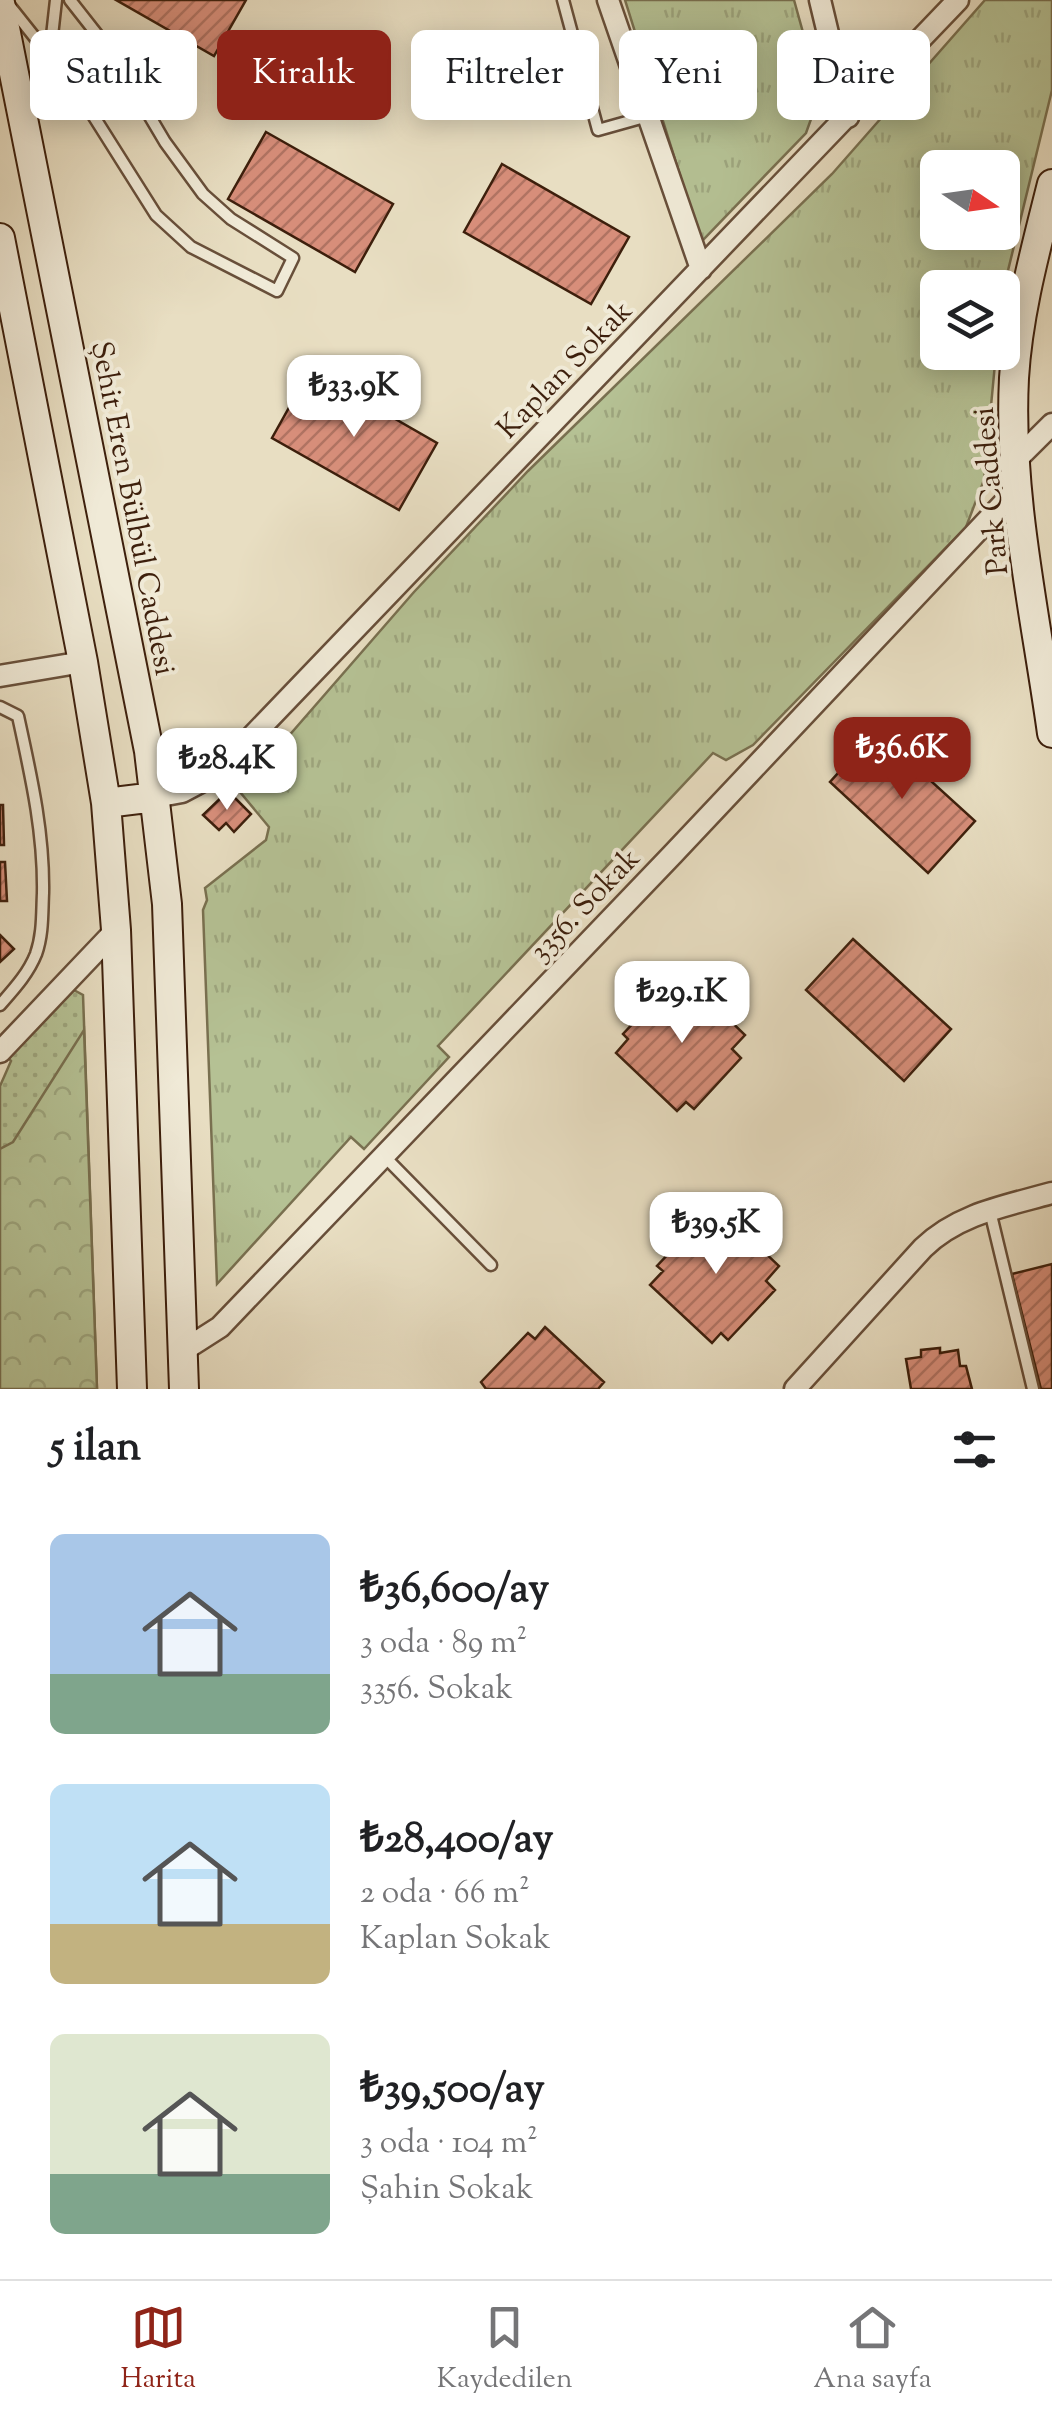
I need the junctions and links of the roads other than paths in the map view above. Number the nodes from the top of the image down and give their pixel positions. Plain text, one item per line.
1 (56, 0) edge
2 (70, 0) edge
3 (563, 0) edge
4 (608, 0) edge
5 (820, 0) edge
6 (958, 0) edge
7 (2, 2) edge
8 (53, 30) edge
9 (94, 30) edge
10 (827, 30) edge
11 (930, 30) edge
12 (30, 32) edge
13 (619, 32) edge
14 (96, 120) edge
15 (152, 120) edge
16 (634, 120) edge
17 (649, 120) edge
18 (845, 120) edge
19 (1052, 184) edge
20 (1, 249) edge
21 (701, 269) junction
22 (1052, 424) edge
23 (1016, 474) junction
24 (83, 662) junction
25 (0, 676) edge
26 (0, 707) edge
27 (1052, 734) edge
28 (155, 796) junction
29 (106, 803) junction
30 (116, 930) junction
31 (0, 1004) edge
32 (0, 1052) edge
33 (384, 1156) junction
34 (1052, 1193) edge
35 (990, 1211) junction
36 (492, 1264) dead end
37 (184, 1350) junction
38 (132, 1389) edge
39 (184, 1389) edge
40 (795, 1389) edge
41 (1033, 1389) edge

1 - 8 lane
2 - 9 lane
3 - 16 lane
4 - 13 street
5 - 10 street
6 - 11 street, Kaplan Sokak
7 - 12 lane
7 - 28 main road, Şehit Eren Bülbül Caddesi
14 - 15 lane
17 - 21 street
18 - 21 street, Kaplan Sokak
19 - 23 main road, Park Caddesi
20 - 24 main road
21 - 28 street, Kaplan Sokak
22 - 23 street, 3356. Sokak
23 - 27 main road, Park Caddesi
23 - 33 street, 3356. Sokak
24 - 25 street
24 - 29 main road
26 - 31 lane
28 - 29 main road
28 - 37 main road, Şehit Eren Bülbül Caddesi
29 - 30 main road
30 - 32 street
30 - 38 main road
33 - 36 lane
33 - 37 street, 3356. Sokak
34 - 35 street
35 - 40 street
35 - 41 lane
37 - 39 main road, Şehit Eren Bülbül Caddesi

